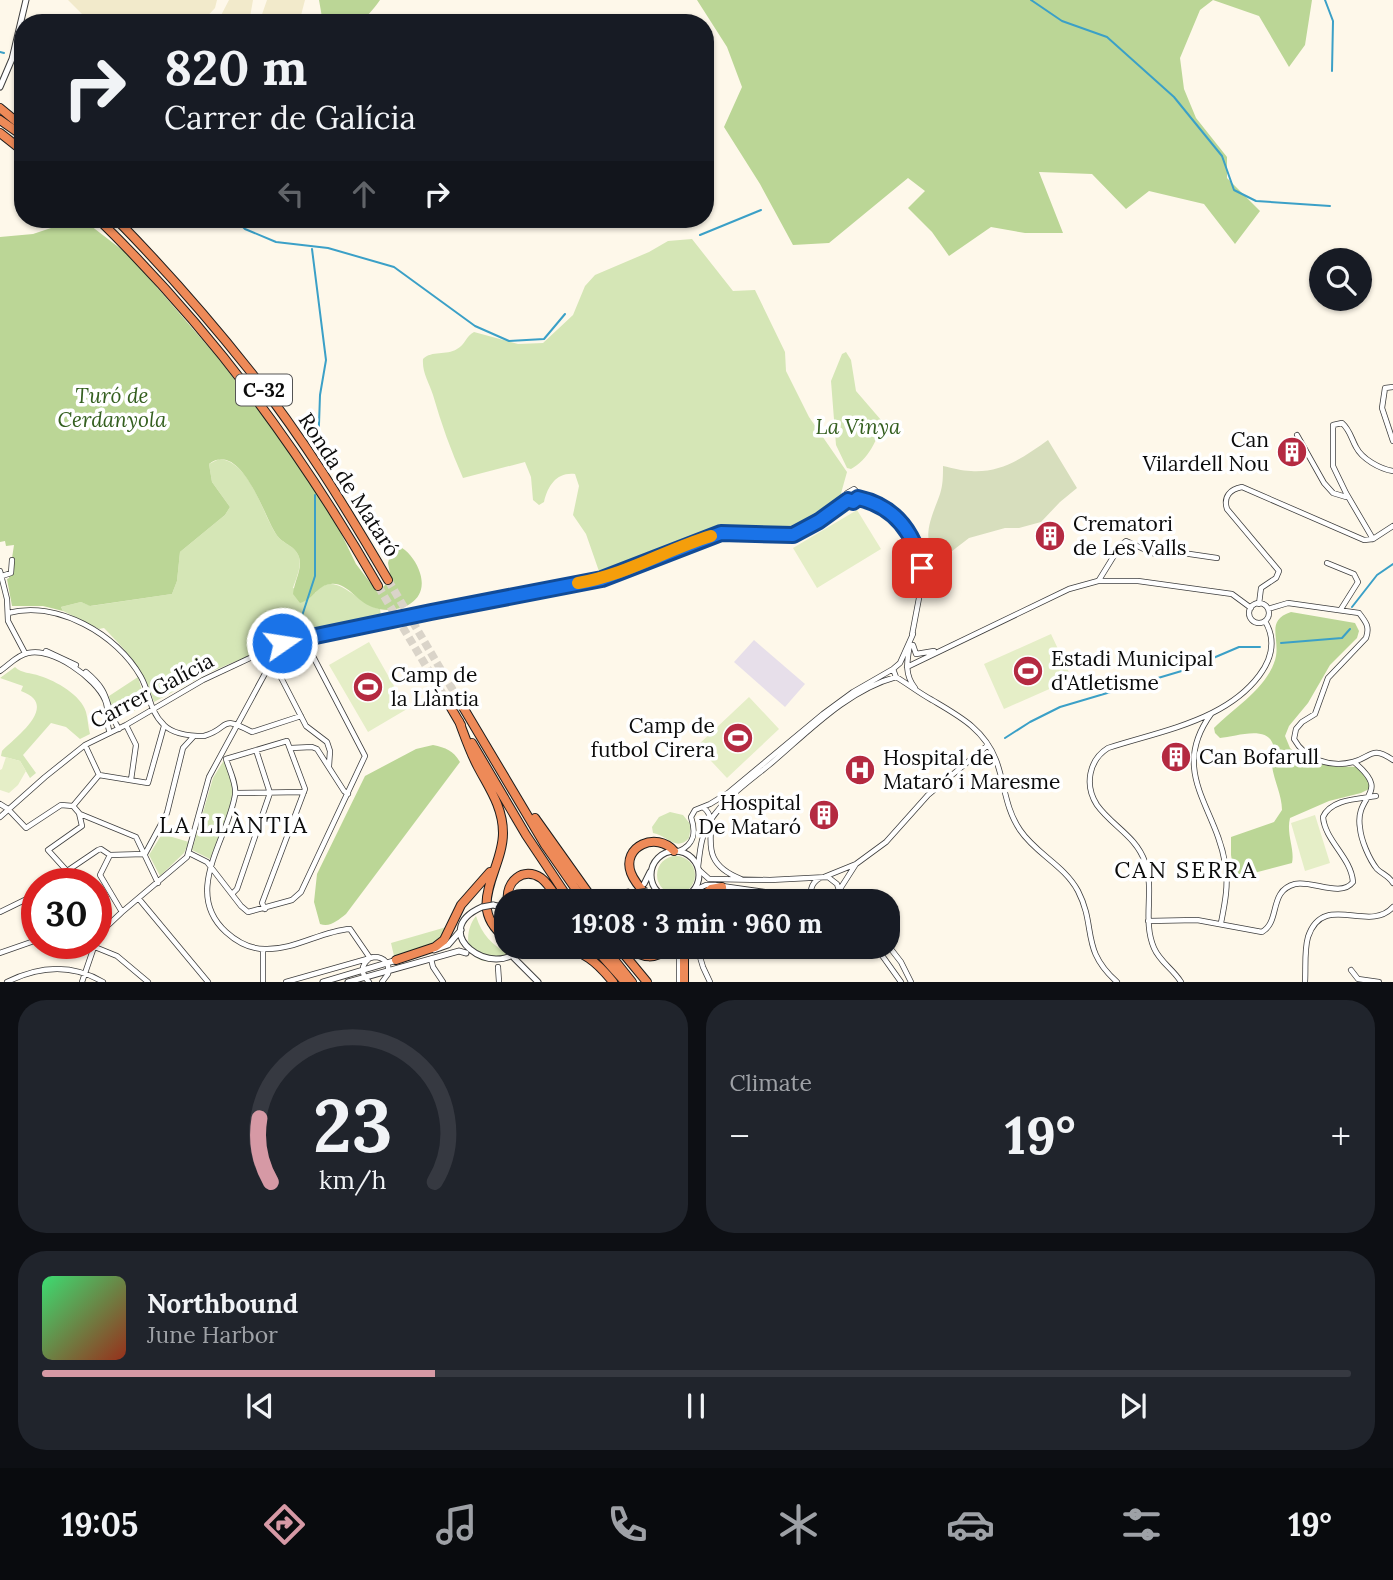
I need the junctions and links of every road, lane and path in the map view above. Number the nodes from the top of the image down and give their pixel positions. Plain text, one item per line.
1 (14, 51) edge
2 (0, 87) edge
3 (0, 108) edge
4 (14, 120) edge
5 (0, 133) edge
6 (14, 144) edge
7 (106, 228) edge
8 (124, 228) edge
9 (1393, 387) edge
10 (1297, 435) dead end
11 (1393, 441) edge
12 (1393, 471) edge
13 (1348, 497) junction
14 (858, 498) junction
15 (848, 500) junction
16 (1393, 526) edge
17 (1373, 538) junction
18 (1217, 558) dead end
19 (12, 560) dead end
20 (1327, 563) dead end
21 (1, 574) edge
22 (388, 580) tunnel mouth
23 (1098, 581) junction
24 (378, 586) tunnel mouth
25 (1259, 604) junction
26 (1251, 608) junction
27 (1268, 609) junction
28 (1341, 609) junction
29 (8, 613) junction
30 (1265, 621) junction
31 (912, 634) junction
32 (304, 638) junction
33 (282, 643) junction
34 (947, 647) junction
35 (25, 653) junction
36 (273, 662) junction
37 (900, 663) junction
38 (893, 669) junction
39 (907, 669) junction
40 (0, 671) edge
41 (897, 678) junction
42 (918, 692) junction
43 (457, 697) tunnel mouth
44 (447, 701) tunnel mouth
45 (153, 710) junction
46 (1211, 713) junction
47 (301, 716) junction
48 (459, 721) junction
49 (126, 725) junction
50 (238, 725) junction
51 (164, 726) junction
52 (118, 729) junction
53 (110, 733) junction
54 (194, 736) junction
55 (85, 744) junction
56 (290, 745) junction
57 (988, 745) junction
58 (256, 750) junction
59 (223, 758) junction
60 (1393, 760) edge
61 (1354, 762) junction
62 (329, 766) junction
63 (99, 775) junction
64 (1378, 777) dead end
65 (131, 780) junction
66 (1381, 790) dead end
67 (304, 792) junction
68 (236, 793) junction
69 (270, 793) junction
70 (348, 793) junction
71 (1376, 796) junction
72 (0, 804) edge
73 (73, 806) junction
74 (703, 808) junction
75 (8, 809) junction
76 (79, 813) junction
77 (0, 817) edge
78 (93, 819) junction
79 (710, 820) junction
80 (82, 826) junction
81 (676, 851) junction
82 (189, 853) junction
83 (110, 855) junction
84 (145, 855) junction
85 (498, 861) junction
86 (656, 861) junction
87 (856, 863) junction
88 (210, 866) junction
89 (64, 868) edge
90 (71, 868) edge
91 (699, 869) junction
92 (822, 877) junction
93 (744, 880) junction
94 (158, 883) junction
95 (1393, 883) edge
96 (722, 887) joint
97 (509, 889) edge
98 (513, 889) edge
99 (547, 889) edge
100 (550, 889) edge
101 (562, 889) edge
102 (585, 889) edge
103 (636, 889) edge
104 (643, 889) edge
105 (656, 889) edge
106 (695, 889) edge
107 (714, 889) edge
108 (744, 889) edge
109 (812, 889) edge
110 (838, 889) edge
111 (840, 889) edge
112 (232, 894) junction
113 (139, 899) junction
114 (21, 902) edge
115 (494, 905) edge
116 (1393, 907) edge
117 (265, 909) junction
118 (0, 912) edge
119 (122, 912) junction
120 (112, 921) edge
121 (1148, 921) junction
122 (1221, 923) junction
123 (494, 926) edge
124 (461, 930) junction
125 (21, 946) edge
126 (263, 949) junction
127 (0, 953) edge
128 (466, 953) junction
129 (112, 954) edge
130 (370, 958) junction
131 (90, 959) edge
132 (431, 959) junction
133 (471, 959) dead end
134 (512, 959) edge
135 (515, 959) edge
136 (588, 959) edge
137 (592, 959) edge
138 (605, 959) edge
139 (614, 959) edge
140 (628, 959) edge
141 (679, 959) edge
142 (684, 959) edge
143 (701, 959) edge
144 (885, 959) edge
145 (899, 959) edge
146 (391, 964) junction
147 (489, 967) dead end
148 (498, 967) junction
149 (1351, 970) dead end
150 (85, 973) junction
151 (365, 976) edge
152 (1305, 981) edge
153 (7, 982) edge
154 (82, 982) edge
155 (103, 982) edge
156 (148, 982) edge
157 (208, 982) edge
158 (263, 982) edge
159 (286, 982) edge
160 (323, 982) edge
161 (348, 982) edge
162 (382, 982) edge
163 (443, 982) edge
164 (499, 982) edge
165 (538, 982) edge
166 (605, 982) edge
167 (613, 982) edge
168 (625, 982) edge
169 (632, 982) edge
170 (647, 982) edge
171 (679, 982) edge
172 (684, 982) edge
173 (710, 982) edge
174 (901, 982) edge
175 (911, 982) edge
176 (1117, 982) edge
177 (1181, 982) edge
178 (1379, 982) edge

1 - 2 street
3 - 4 highway
5 - 6 highway
7 - 24 highway, Ronda de Mataró / C-32
8 - 22 highway, Ronda de Mataró / C-32
9 - 11 street
10 - 13 street
12 - 13 street
13 - 17 street
14 - 15 street
14 - 15 street
14 - 31 street
15 - 32 street, Carrer Galícia
16 - 17 street
17 - 25 street
18 - 23 street
19 - 21 street
20 - 28 street
21 - 29 street
23 - 26 street
23 - 34 street
25 - 26 street
25 - 27 street
26 - 30 street
27 - 28 street
27 - 30 street
28 - 61 street
29 - 35 street
29 - 45 street
30 - 46 street
31 - 34 street
31 - 37 street
31 - 39 street
32 - 33 street, Carrer Galícia
32 - 70 street
33 - 36 street
33 - 45 street, Carrer Galícia
34 - 39 street
35 - 40 street
35 - 52 street
35 - 53 street
36 - 47 street
36 - 50 street
37 - 38 street
37 - 39 street
38 - 41 street
38 - 74 street
39 - 41 street
39 - 42 street
41 - 42 street
41 - 79 street
42 - 57 street
43 - 102 highway
44 - 48 highway
45 - 49 street, Carrer Galícia
45 - 51 street
46 - 121 street
46 - 122 street
47 - 50 street
47 - 62 street
48 - 85 highway
48 - 101 highway
49 - 52 street, Carrer Galícia
49 - 65 street
50 - 54 street
50 - 59 street
51 - 54 street
51 - 65 street
52 - 53 street, Carrer Galícia
53 - 55 street, Carrer Galícia
54 - 84 street
55 - 63 street
55 - 75 street, Carrer Galícia
56 - 58 street
56 - 62 street
56 - 67 street
57 - 87 street
57 - 176 street
58 - 59 street
58 - 69 street
59 - 68 street
59 - 82 street
60 - 61 street
61 - 64 street
62 - 70 street
63 - 65 street
63 - 73 street
66 - 71 street
67 - 69 street
67 - 117 street
68 - 69 street
68 - 88 street
69 - 112 street
70 - 117 street
71 - 95 street
71 - 122 street
72 - 75 street
73 - 75 street
73 - 76 street
74 - 79 street
74 - 81 street
75 - 77 street, Carrer Galícia
76 - 78 street
76 - 80 street
78 - 80 street
78 - 84 street
79 - 91 street
79 - 93 street
80 - 89 street
81 - 86 street
81 - 91 street
81 - 104 highway
82 - 88 street
82 - 94 street
83 - 84 street
83 - 90 street
83 - 119 street
84 - 94 street
85 - 123 highway
85 - 146 highway
86 - 103 street, bridge
86 - 105 street
87 - 92 street
87 - 111 street
88 - 112 street
88 - 126 street
91 - 93 street
91 - 106 street
92 - 93 street
92 - 109 street
92 - 110 street
94 - 113 street
96 - 107 highway
96 - 108 street
97 - 100 highway
98 - 99 highway
112 - 117 street
113 - 119 street
113 - 157 street
114 - 118 street
115 - 124 street, bridge
116 - 152 street
119 - 120 street
121 - 122 street
121 - 177 street
124 - 128 street
124 - 146 street
125 - 127 street
126 - 130 street
126 - 158 street
128 - 132 street
128 - 133 street
129 - 156 street
130 - 146 street
130 - 151 street
130 - 159 street
131 - 150 street
132 - 146 street
132 - 163 street
134 - 148 street
135 - 165 street
136 - 166 highway
137 - 167 highway
138 - 168 highway
139 - 169 highway
140 - 170 highway
141 - 171 street
142 - 172 highway
143 - 173 street
144 - 174 street
145 - 175 street
146 - 151 street
146 - 162 street
147 - 148 street
148 - 164 street
149 - 178 street
150 - 153 street
150 - 154 street
150 - 155 street
151 - 160 street
151 - 161 street

